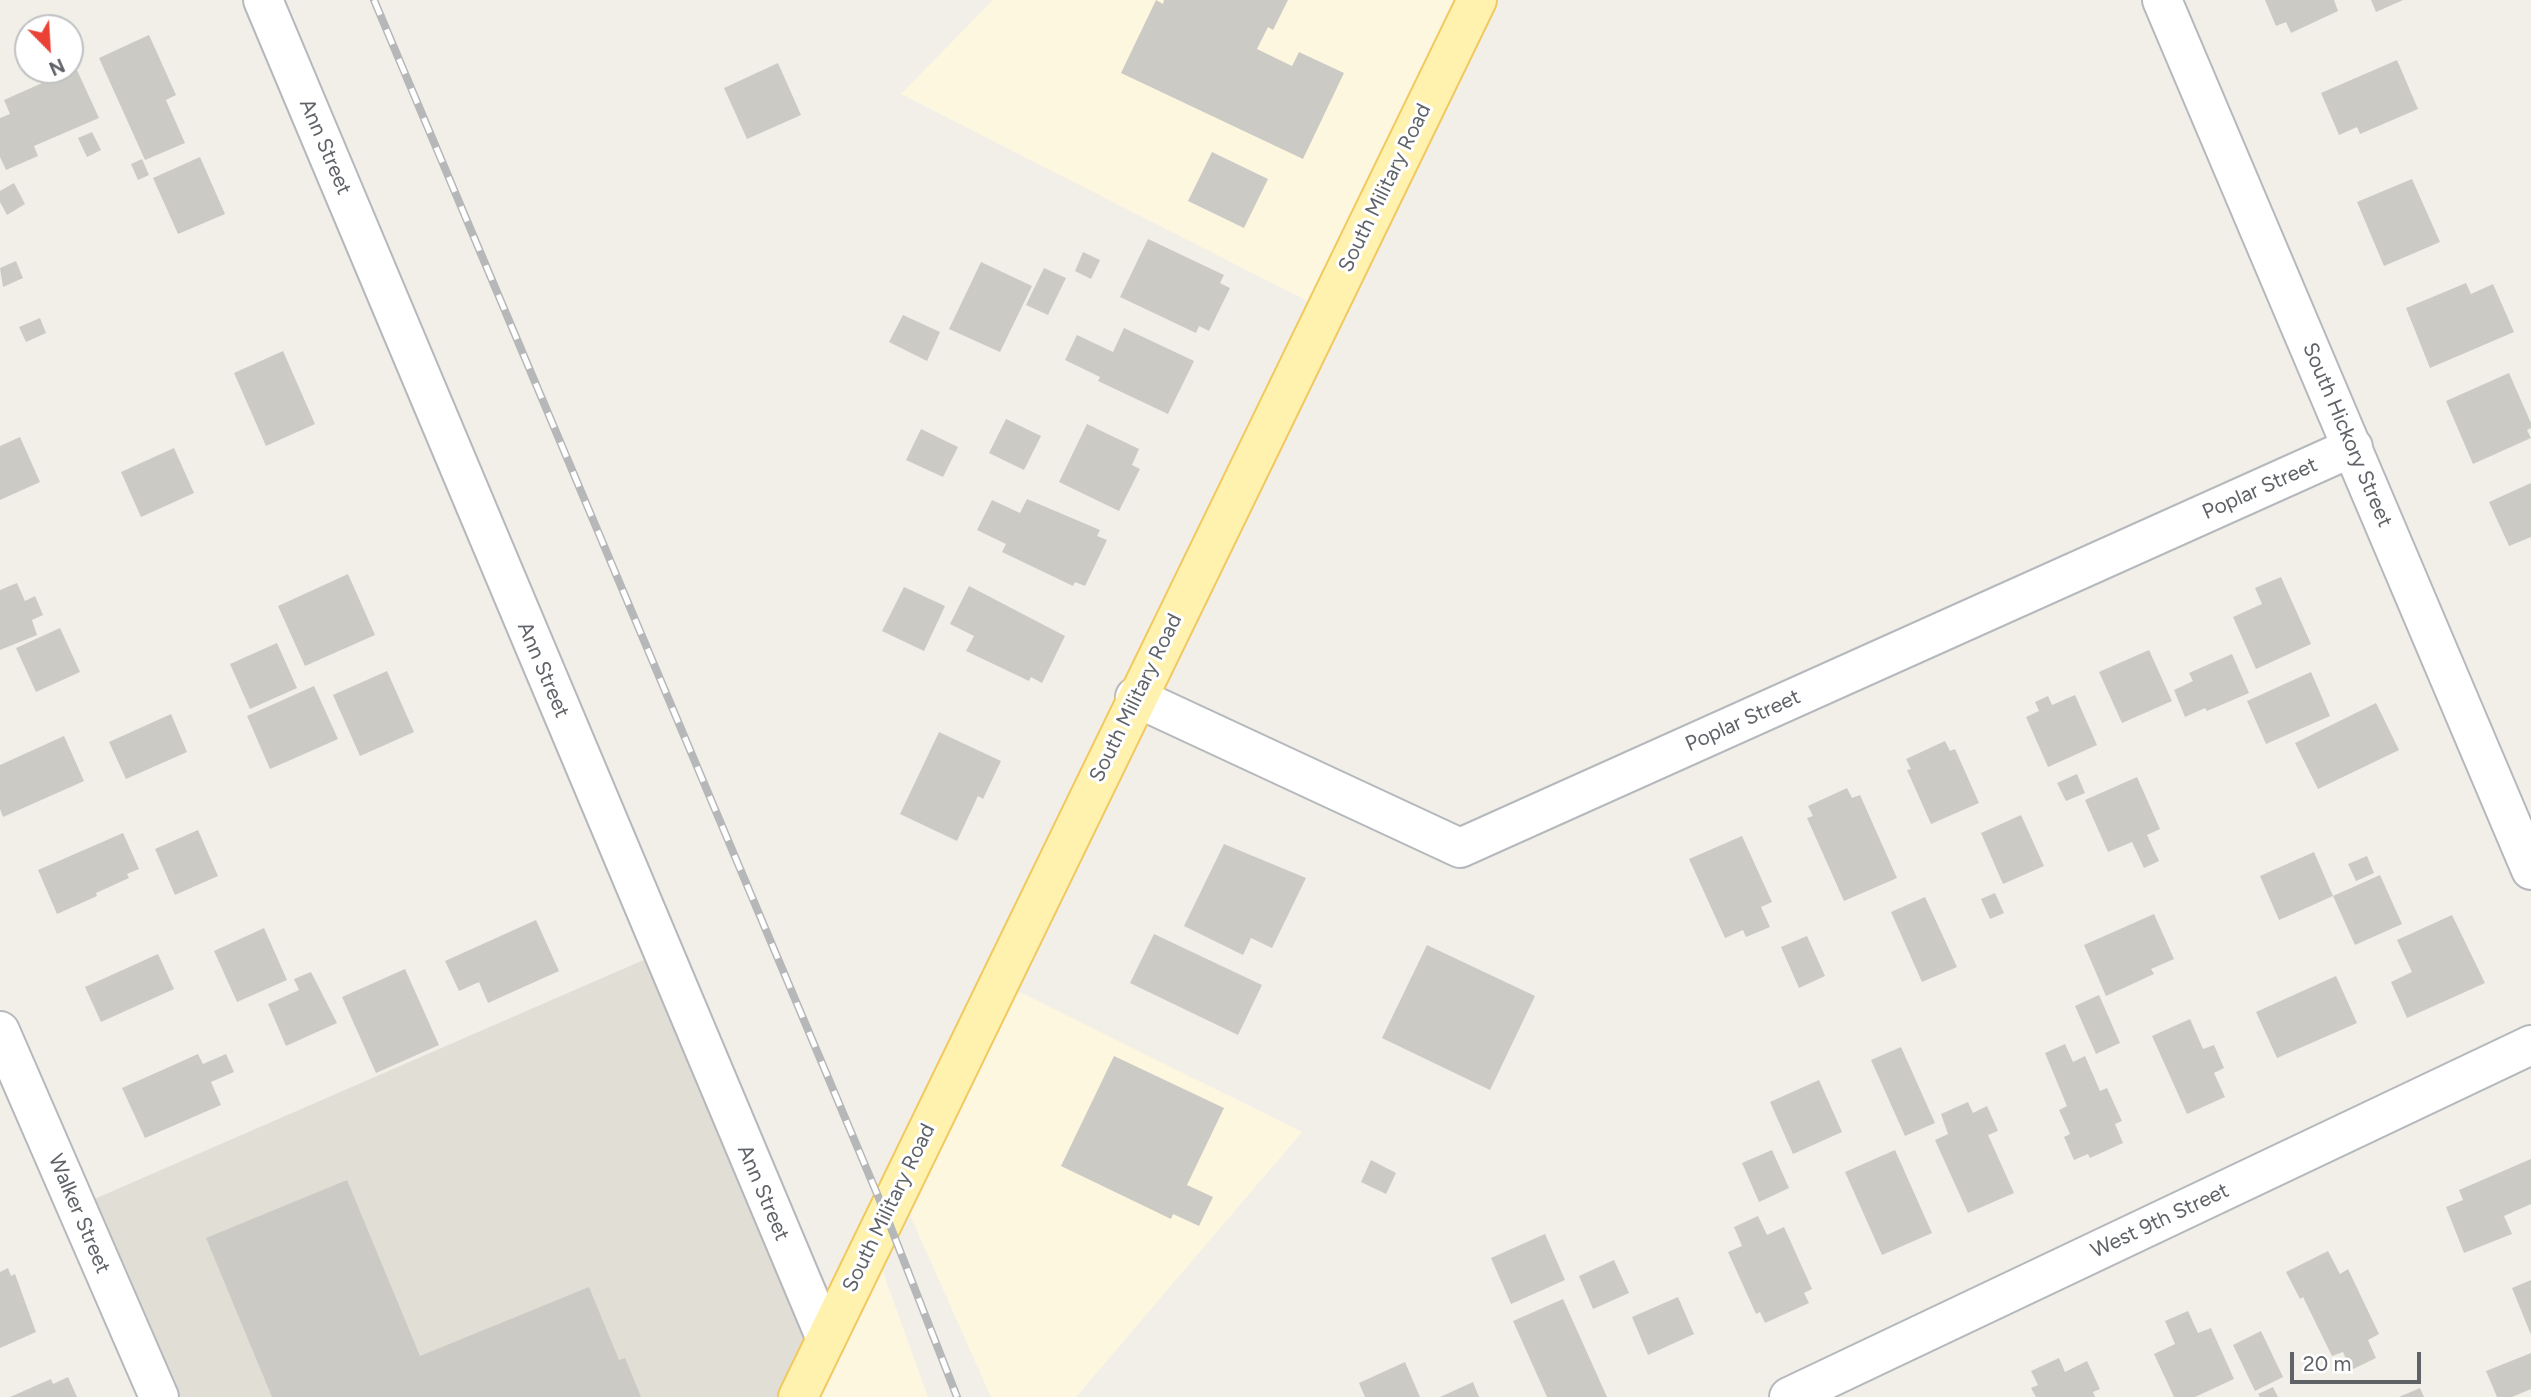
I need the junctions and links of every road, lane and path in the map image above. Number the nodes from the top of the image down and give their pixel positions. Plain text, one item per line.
1 (263, 0) edge
2 (1477, 0) edge
3 (2162, 0) edge
4 (2353, 447) junction
5 (1135, 697) junction
6 (2531, 870) edge
7 (0, 1031) edge
8 (2531, 1045) edge
9 (826, 1339) junction
10 (159, 1397) edge
11 (798, 1397) edge
12 (1789, 1397) edge

1 - 9 street, Ann Street
2 - 5 main road, South Military Road
3 - 4 street, South Hickory Street
4 - 5 street, Poplar Street
4 - 6 street, South Hickory Street
5 - 9 main road, South Military Road
7 - 10 street, Walker Street
8 - 12 street, West 9th Street
9 - 11 main road, South Military Road

